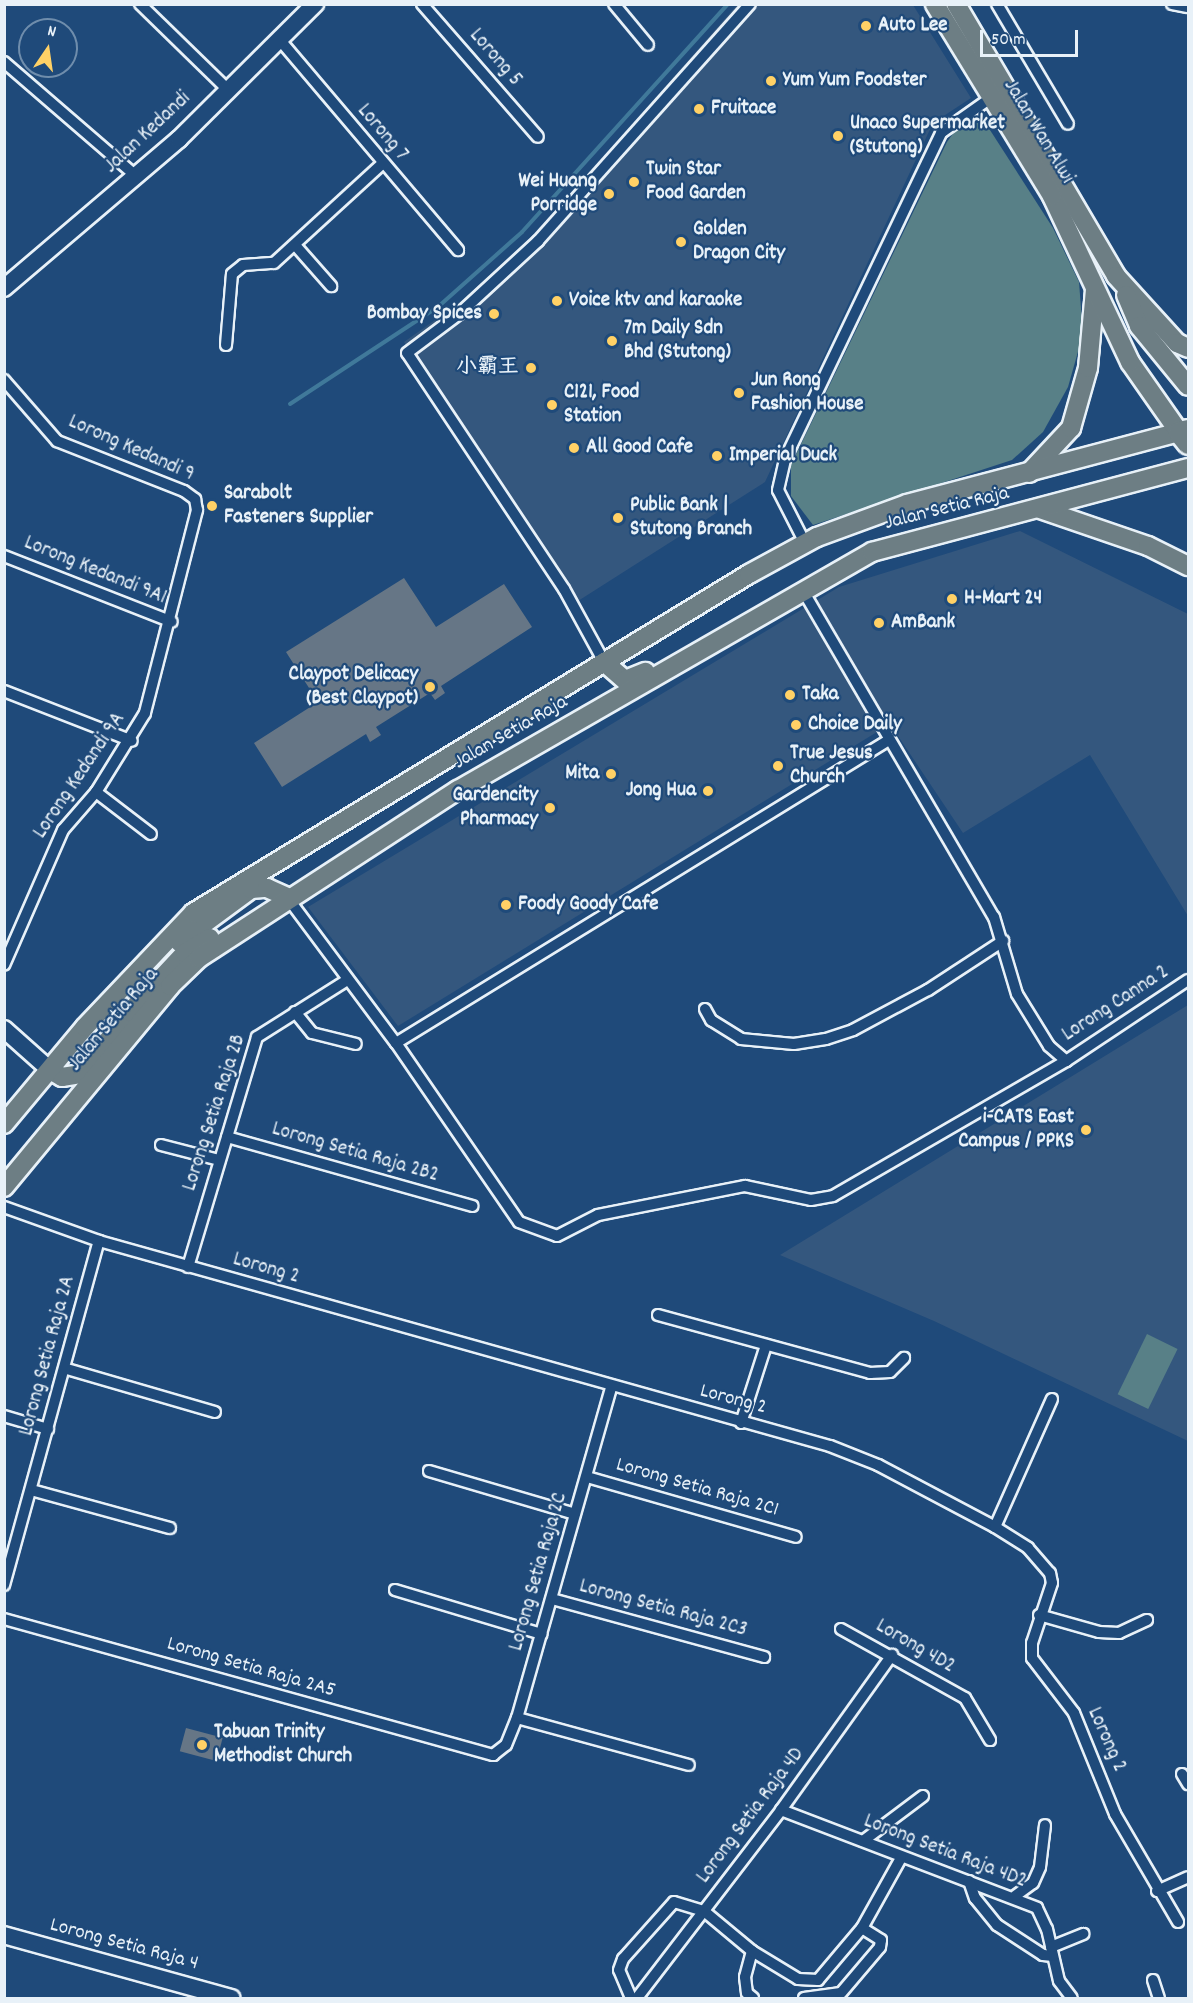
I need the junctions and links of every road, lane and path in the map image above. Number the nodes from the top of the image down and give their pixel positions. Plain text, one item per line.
1 (140, 4) edge
2 (315, 4) edge
3 (422, 4) edge
4 (614, 4) edge
5 (750, 4) edge
6 (935, 4) edge
7 (956, 4) edge
8 (997, 4) edge
9 (1172, 4) edge
10 (1188, 7) edge
11 (279, 39) junction
12 (648, 45) dead end
13 (4, 62) edge
14 (228, 89) junction
15 (992, 97) junction
16 (1068, 124) dead end
17 (538, 137) dead end
18 (382, 164) junction
19 (136, 176) junction
20 (295, 245) junction
21 (458, 250) dead end
22 (1120, 282) junction
23 (331, 286) dead end
24 (1095, 287) junction
25 (4, 288) edge
26 (226, 345) dead end
27 (1188, 348) edge
28 (4, 380) edge
29 (1188, 386) edge
30 (1185, 435) edge
31 (1188, 468) edge
32 (1029, 474) junction
33 (195, 499) joint
34 (1040, 509) junction
35 (805, 543) junction
36 (4, 556) edge
37 (1188, 566) edge
38 (802, 589) junction
39 (172, 622) junction
40 (693, 652) junction
41 (604, 662) junction
42 (4, 691) edge
43 (889, 740) junction
44 (132, 741) junction
45 (96, 792) junction
46 (151, 834) dead end
47 (287, 897) junction
48 (223, 940) junction
49 (1003, 941) junction
50 (4, 965) edge
51 (347, 980) junction
52 (1188, 980) edge
53 (705, 1009) dead end
54 (295, 1012) junction
55 (86, 1027) junction
56 (4, 1029) edge
57 (396, 1043) junction
58 (356, 1044) dead end
59 (1049, 1046) junction
60 (1066, 1061) junction
61 (1051, 1069) junction
62 (50, 1070) junction
63 (4, 1124) edge
64 (228, 1137) junction
65 (161, 1145) dead end
66 (219, 1160) junction
67 (4, 1187) edge
68 (472, 1206) dead end
69 (4, 1207) edge
70 (99, 1241) junction
71 (188, 1267) junction
72 (658, 1315) dead end
73 (766, 1345) junction
74 (904, 1358) dead end
75 (67, 1369) junction
76 (611, 1387) junction
77 (1052, 1399) dead end
78 (215, 1412) dead end
79 (4, 1416) edge
80 (741, 1423) junction
81 (48, 1429) junction
82 (429, 1471) dead end
83 (587, 1477) junction
84 (31, 1490) junction
85 (575, 1515) junction
86 (995, 1527) junction
87 (170, 1528) dead end
88 (796, 1537) dead end
89 (7, 1566) edge
90 (4, 1586) edge
91 (395, 1590) dead end
92 (552, 1599) junction
93 (1039, 1615) junction
94 (4, 1619) edge
95 (1147, 1620) dead end
96 (842, 1629) dead end
97 (542, 1634) junction
98 (892, 1655) junction
99 (764, 1657) dead end
100 (517, 1718) junction
101 (990, 1740) dead end
102 (487, 1756) joint
103 (689, 1765) dead end
104 (1182, 1774) dead end
105 (1188, 1784) edge
106 (923, 1796) dead end
107 (781, 1810) junction
108 (1045, 1824) dead end
109 (862, 1841) junction
110 (901, 1858) junction
111 (1188, 1877) edge
112 (969, 1881) junction
113 (1157, 1891) junction
114 (1015, 1896) junction
115 (704, 1911) junction
116 (1178, 1922) dead end
117 (862, 1928) junction
118 (1084, 1934) dead end
119 (4, 1935) edge
120 (752, 1951) junction
121 (1052, 1952) junction
122 (1153, 1980) dead end
123 (231, 1998) edge
124 (632, 1998) edge
125 (637, 1998) edge
126 (753, 1998) edge
127 (804, 1998) edge
128 (1072, 1998) edge
129 (1158, 1998) edge

1 - 14 street
2 - 11 street, Jalan Kedandi
3 - 17 street, Lorong 5
4 - 12 street
5 - 41 street
6 - 15 main road, Jalan Wan Alwi
7 - 22 main road, Jalan Wan Alwi
8 - 16 street
9 - 10 street
11 - 14 street, Jalan Kedandi
11 - 18 street, Lorong 7
13 - 19 street
14 - 19 street, Jalan Kedandi
15 - 24 main road, Jalan Wan Alwi
15 - 35 street
18 - 20 street
18 - 21 street, Lorong 7
19 - 25 street, Jalan Kedandi
20 - 23 street
20 - 26 street
22 - 27 main road
22 - 29 main road
24 - 30 main road, Jalan Wan Alwi
24 - 32 main road
28 - 33 street, Lorong Kedandi 9
30 - 32 main road, Jalan Setia Raja
31 - 34 main road, Jalan Setia Raja
32 - 35 main road, Jalan Setia Raja
33 - 39 street, Lorong Kedandi 9A
34 - 37 main road
34 - 38 main road, Jalan Setia Raja
35 - 41 main road, Jalan Setia Raja
36 - 39 street, Lorong Kedandi 9A1
38 - 40 main road, Jalan Setia Raja
38 - 43 street
39 - 44 street, Lorong Kedandi 9A
40 - 41 main road
40 - 47 main road, Jalan Setia Raja
41 - 55 main road, Jalan Setia Raja
42 - 44 street
43 - 49 street
43 - 57 street
44 - 45 street, Lorong Kedandi 9A
45 - 46 street
45 - 50 street, Lorong Kedandi 9A
47 - 48 main road, Jalan Setia Raja
47 - 51 street, Lorong Canna 2
47 - 55 main road
48 - 62 main road
48 - 67 main road, Jalan Setia Raja
49 - 53 street
49 - 59 street
51 - 54 street, Lorong Setia Raja 2B
51 - 57 street, Lorong Canna 2
52 - 60 street, Lorong Canna 2
54 - 58 street
54 - 64 street, Lorong Setia Raja 2B
55 - 62 main road, Jalan Setia Raja
56 - 62 street
57 - 61 street, Lorong Canna 2
59 - 60 street
59 - 61 street
60 - 61 street, Lorong Canna 2
62 - 63 main road, Jalan Setia Raja
64 - 66 street, Lorong Setia Raja 2B
64 - 68 street, Lorong Setia Raja 2B2
65 - 66 street
66 - 71 street, Lorong Setia Raja 2B
69 - 70 street, Lorong 2
70 - 71 street, Lorong 2
70 - 75 street, Lorong Setia Raja 2A
71 - 76 street, Lorong 2
72 - 73 street
73 - 74 street
73 - 80 street
75 - 78 street
75 - 81 street, Lorong Setia Raja 2A
76 - 80 street, Lorong 2
76 - 83 street, Lorong Setia Raja 2C
77 - 86 street
79 - 81 street
80 - 86 street, Lorong 2
81 - 84 street, Lorong Setia Raja 2A
82 - 85 street
83 - 85 street, Lorong Setia Raja 2C
83 - 88 street, Lorong Setia Raja 2C1
84 - 87 street
84 - 89 street, Lorong Setia Raja 2A
85 - 92 street, Lorong Setia Raja 2C
86 - 93 street, Lorong 2
89 - 90 street, Lorong Setia Raja 2A
91 - 97 street
92 - 97 street, Lorong Setia Raja 2C
92 - 99 street, Lorong Setia Raja 2C3
93 - 95 street
93 - 113 street, Lorong 2
94 - 102 street, Lorong Setia Raja 2A5
96 - 98 street, Lorong 4D2
97 - 100 street, Lorong Setia Raja 2C
98 - 101 street, Lorong 4D2
98 - 107 street, Lorong Setia Raja 4D
100 - 102 street, Lorong Setia Raja 2C
100 - 103 street
104 - 105 street
106 - 109 street
107 - 109 street, Lorong Setia Raja 4D2
107 - 115 street, Lorong Setia Raja 4D
108 - 114 street
109 - 110 street, Lorong Setia Raja 4D2
110 - 112 street, Lorong Setia Raja 4D2
110 - 117 street
111 - 113 street
112 - 114 street, Lorong Setia Raja 4D2
112 - 121 street
113 - 116 street, Lorong 2
114 - 121 street, Lorong Setia Raja 4D2
115 - 120 street
115 - 124 street
115 - 125 street, Lorong Setia Raja 4D
117 - 120 street
117 - 127 street
118 - 121 street
119 - 123 street, Lorong Setia Raja 4
120 - 126 street
121 - 128 street, Lorong Setia Raja 4D2
122 - 129 street

